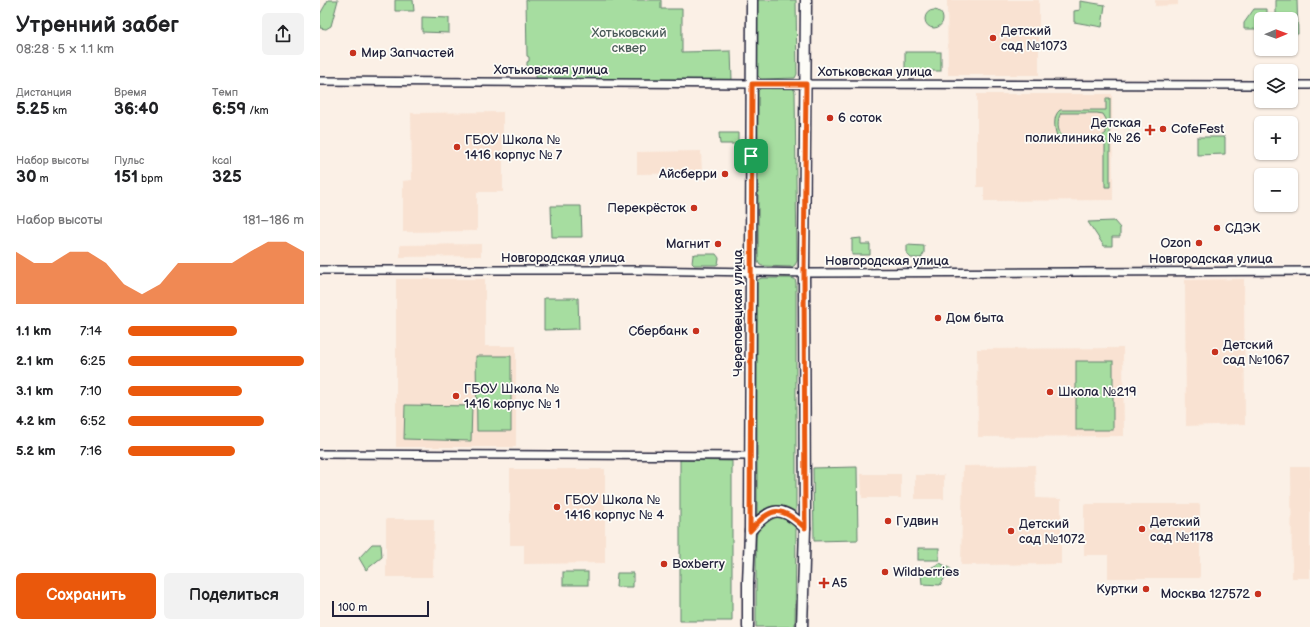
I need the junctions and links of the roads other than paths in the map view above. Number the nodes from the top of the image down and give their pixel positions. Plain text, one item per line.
1 (752, 0) edge
2 (806, 0) edge
3 (320, 81) edge
4 (752, 84) junction
5 (806, 84) junction
6 (1254, 85) edge
7 (1298, 85) edge
8 (1310, 85) edge
9 (320, 270) edge
10 (1310, 271) edge
11 (751, 272) junction
12 (804, 272) junction
13 (320, 454) edge
14 (751, 456) junction
15 (805, 528) junction
16 (750, 531) junction
17 (748, 627) edge
18 (802, 627) edge

1 - 4 main road, Череповецкая улица
2 - 5 main road
3 - 4 street, Хотьковская улица
4 - 5 street, Хотьковская улица
4 - 11 main road, Череповецкая улица
5 - 6 street, Хотьковская улица
5 - 12 main road
7 - 8 street
9 - 11 street, Новгородская улица
10 - 12 street, Новгородская улица
11 - 12 street, Новгородская улица
11 - 14 main road, Череповецкая улица
12 - 15 main road
13 - 14 street
14 - 16 main road, Череповецкая улица
15 - 16 main road
15 - 18 main road
16 - 17 main road, Череповецкая улица

